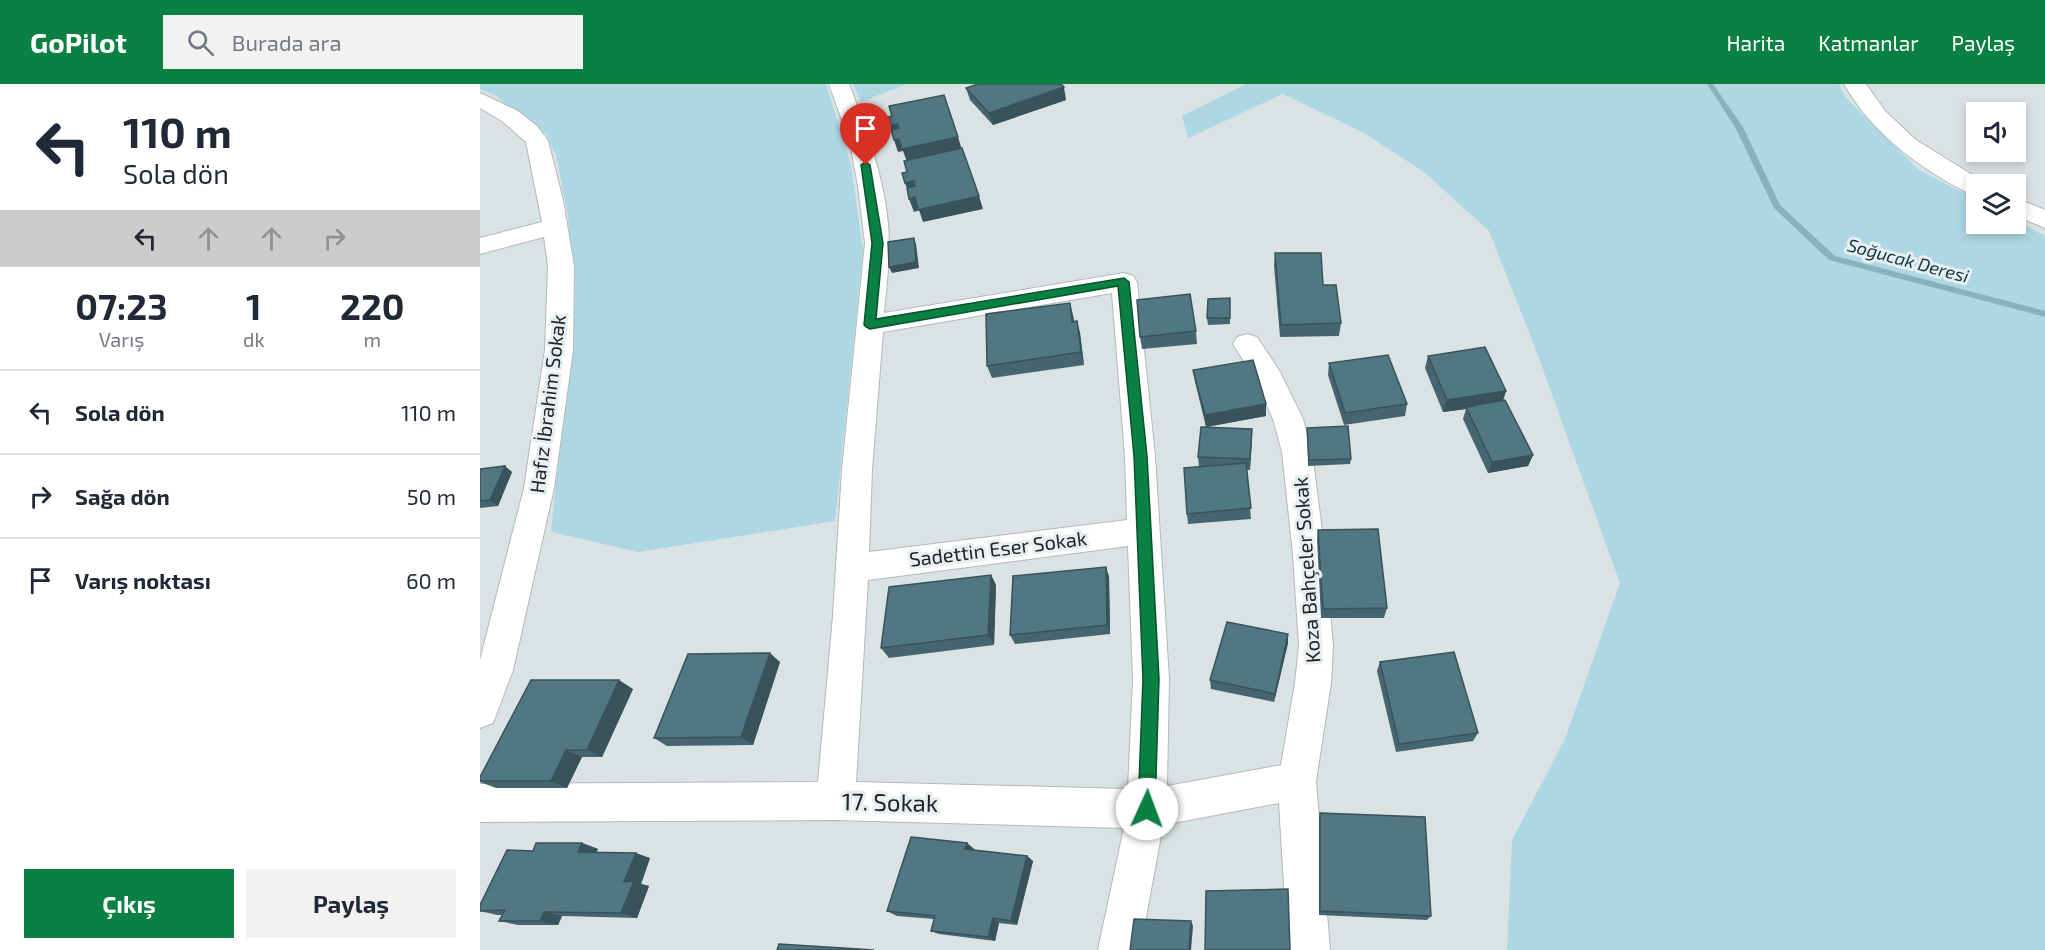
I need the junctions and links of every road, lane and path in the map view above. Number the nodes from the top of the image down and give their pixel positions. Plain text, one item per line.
1 (839, 84) edge
2 (1855, 84) edge
3 (480, 99) edge
4 (1966, 182) edge
5 (2026, 211) edge
6 (2045, 220) edge
7 (555, 227) junction
8 (480, 246) edge
9 (870, 325) junction
10 (1247, 344) dead end
11 (1144, 531) junction
12 (852, 568) junction
13 (492, 628) edge
14 (480, 711) edge
15 (1297, 781) junction
16 (836, 801) junction
17 (480, 803) edge
18 (1147, 809) junction
19 (1119, 950) edge
20 (1309, 950) edge

1 - 9 street
2 - 4 street
3 - 7 street, Hafız İbrahim Sokak
5 - 6 street
7 - 8 street
7 - 13 street, Hafız İbrahim Sokak
9 - 11 street
9 - 12 street
10 - 15 street, Koza Bahçeler Sokak
11 - 12 street, Sadettin Eser Sokak
11 - 18 street
12 - 16 street
13 - 14 street, Hafız İbrahim Sokak
15 - 18 street, 17. Sokak
15 - 20 street, Koza Bahçeler Sokak
16 - 17 street, 17. Sokak
16 - 18 street, 17. Sokak
18 - 19 street

